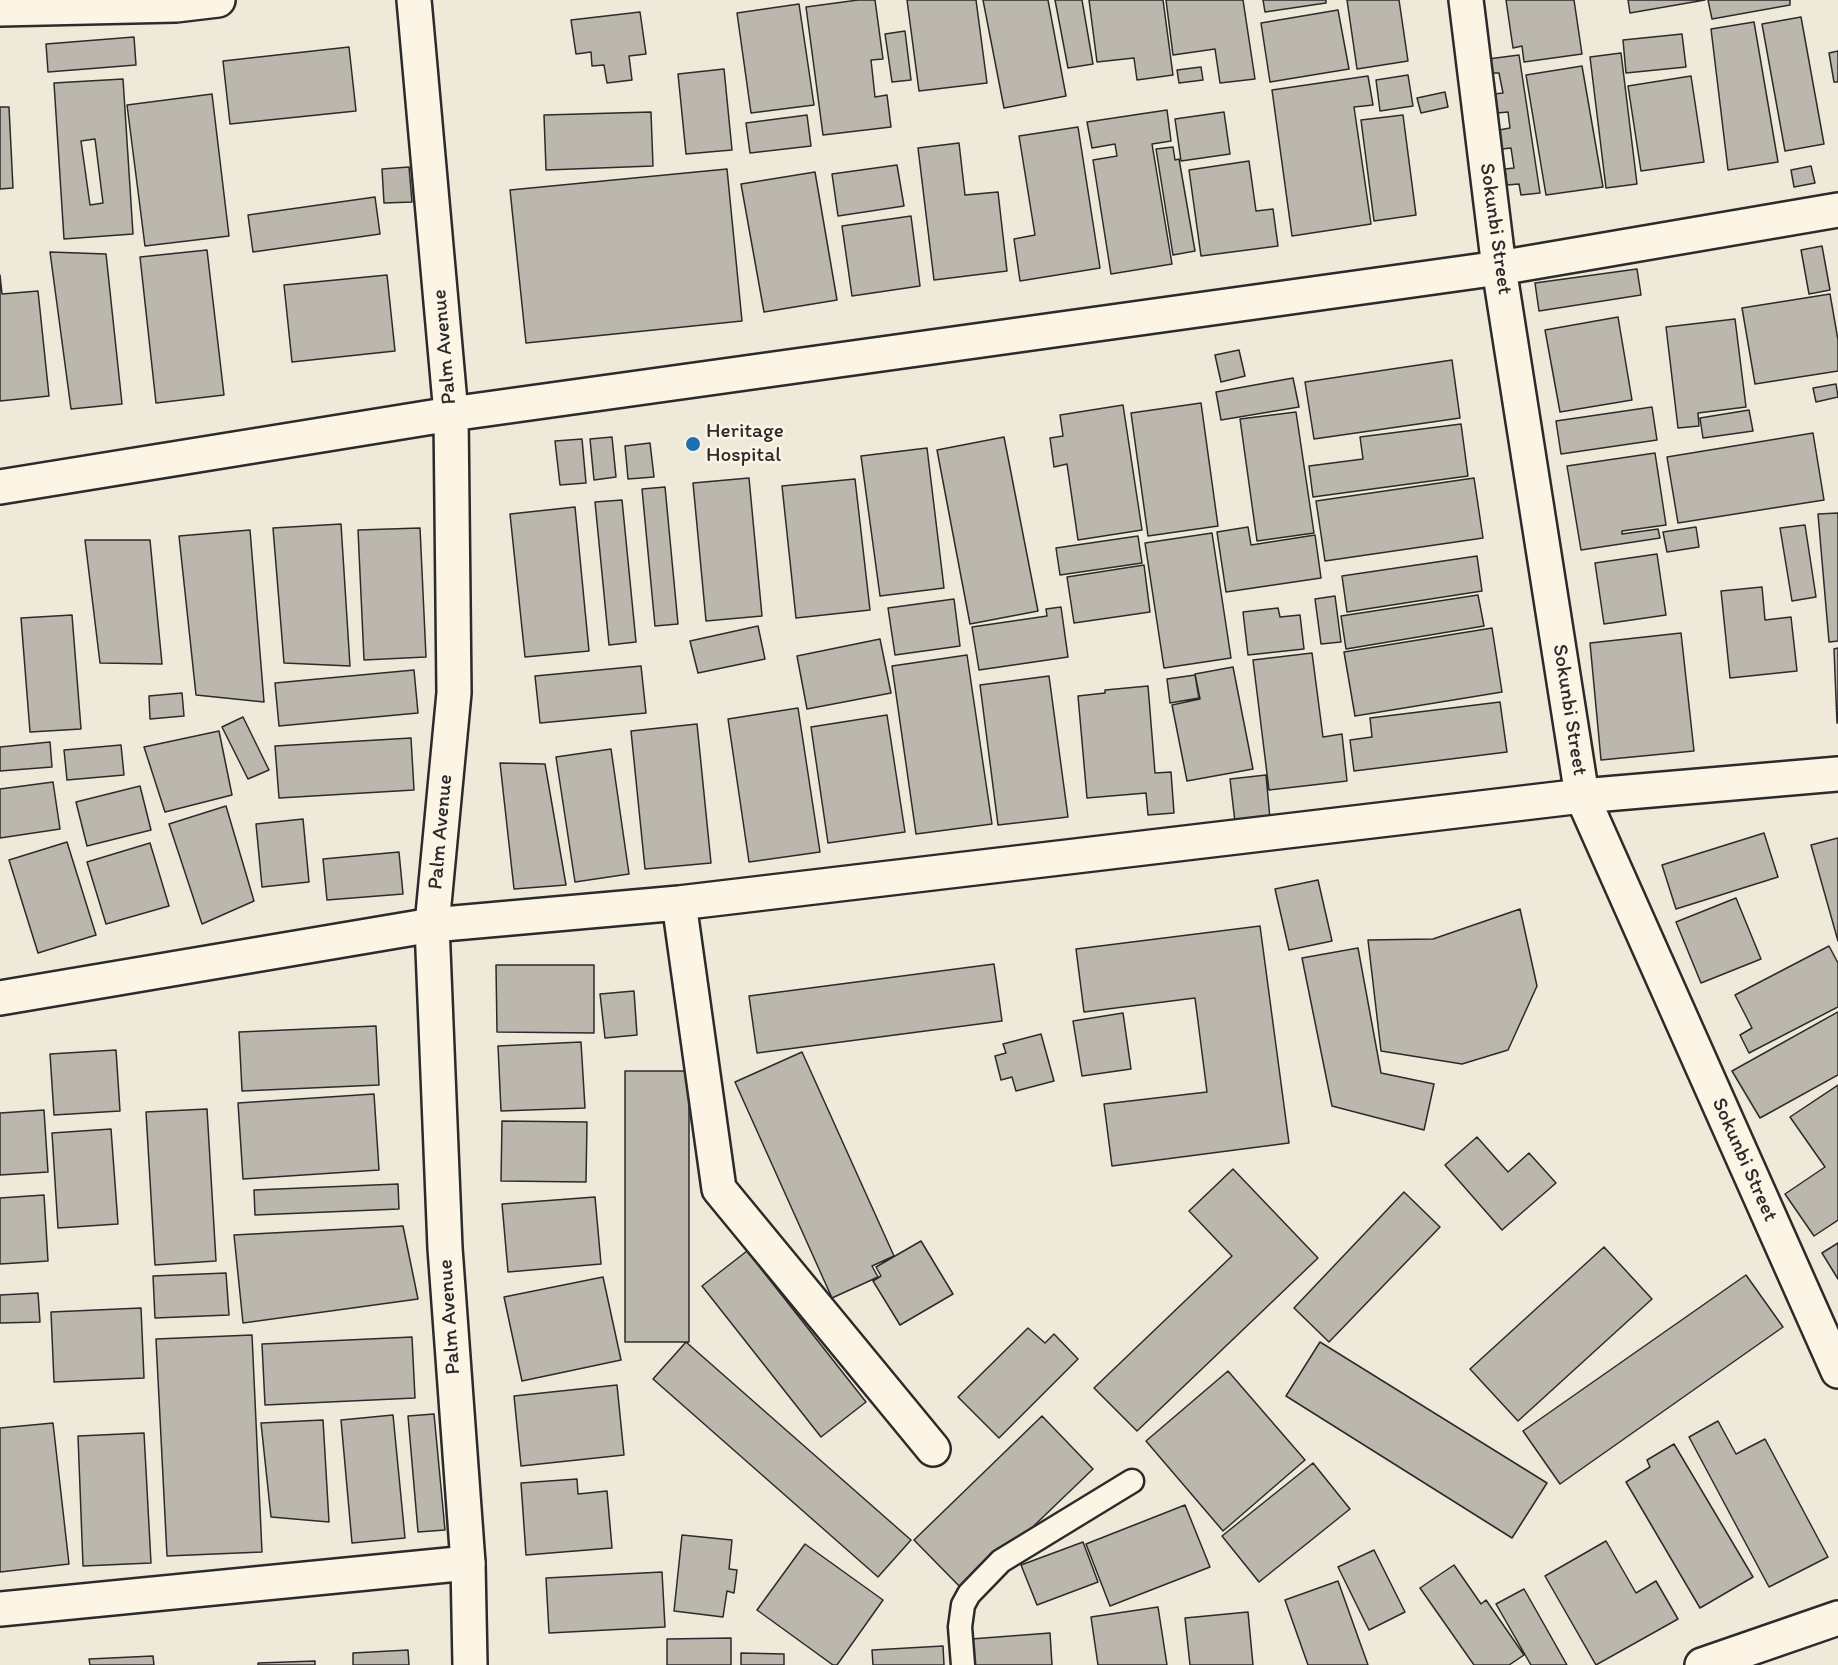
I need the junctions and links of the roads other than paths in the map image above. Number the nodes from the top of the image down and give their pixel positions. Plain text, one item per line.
1 (218, 0) edge
2 (414, 0) edge
3 (1466, 0) edge
4 (0, 9) edge
5 (1838, 210) edge
6 (1499, 268) junction
7 (451, 414) junction
8 (0, 487) edge
9 (1838, 774) edge
10 (1582, 796) junction
11 (679, 903) junction
12 (432, 925) junction
13 (0, 998) edge
14 (1838, 1371) edge
15 (933, 1449) dead end
16 (1132, 1481) dead end
17 (468, 1563) junction
18 (0, 1609) edge
19 (1838, 1618) edge
20 (470, 1665) edge
21 (963, 1665) edge
22 (1702, 1665) edge

1 - 4 street
2 - 7 street, Palm Avenue
3 - 6 street, Sokunbi Street
5 - 6 street
6 - 7 street
6 - 10 street, Sokunbi Street
7 - 8 street
7 - 12 street, Palm Avenue
9 - 10 street
10 - 11 street
10 - 14 street, Sokunbi Street
11 - 12 street
11 - 15 street
12 - 13 street
12 - 17 street, Palm Avenue
16 - 21 lane
17 - 18 street
17 - 20 street, Palm Avenue
19 - 22 street

